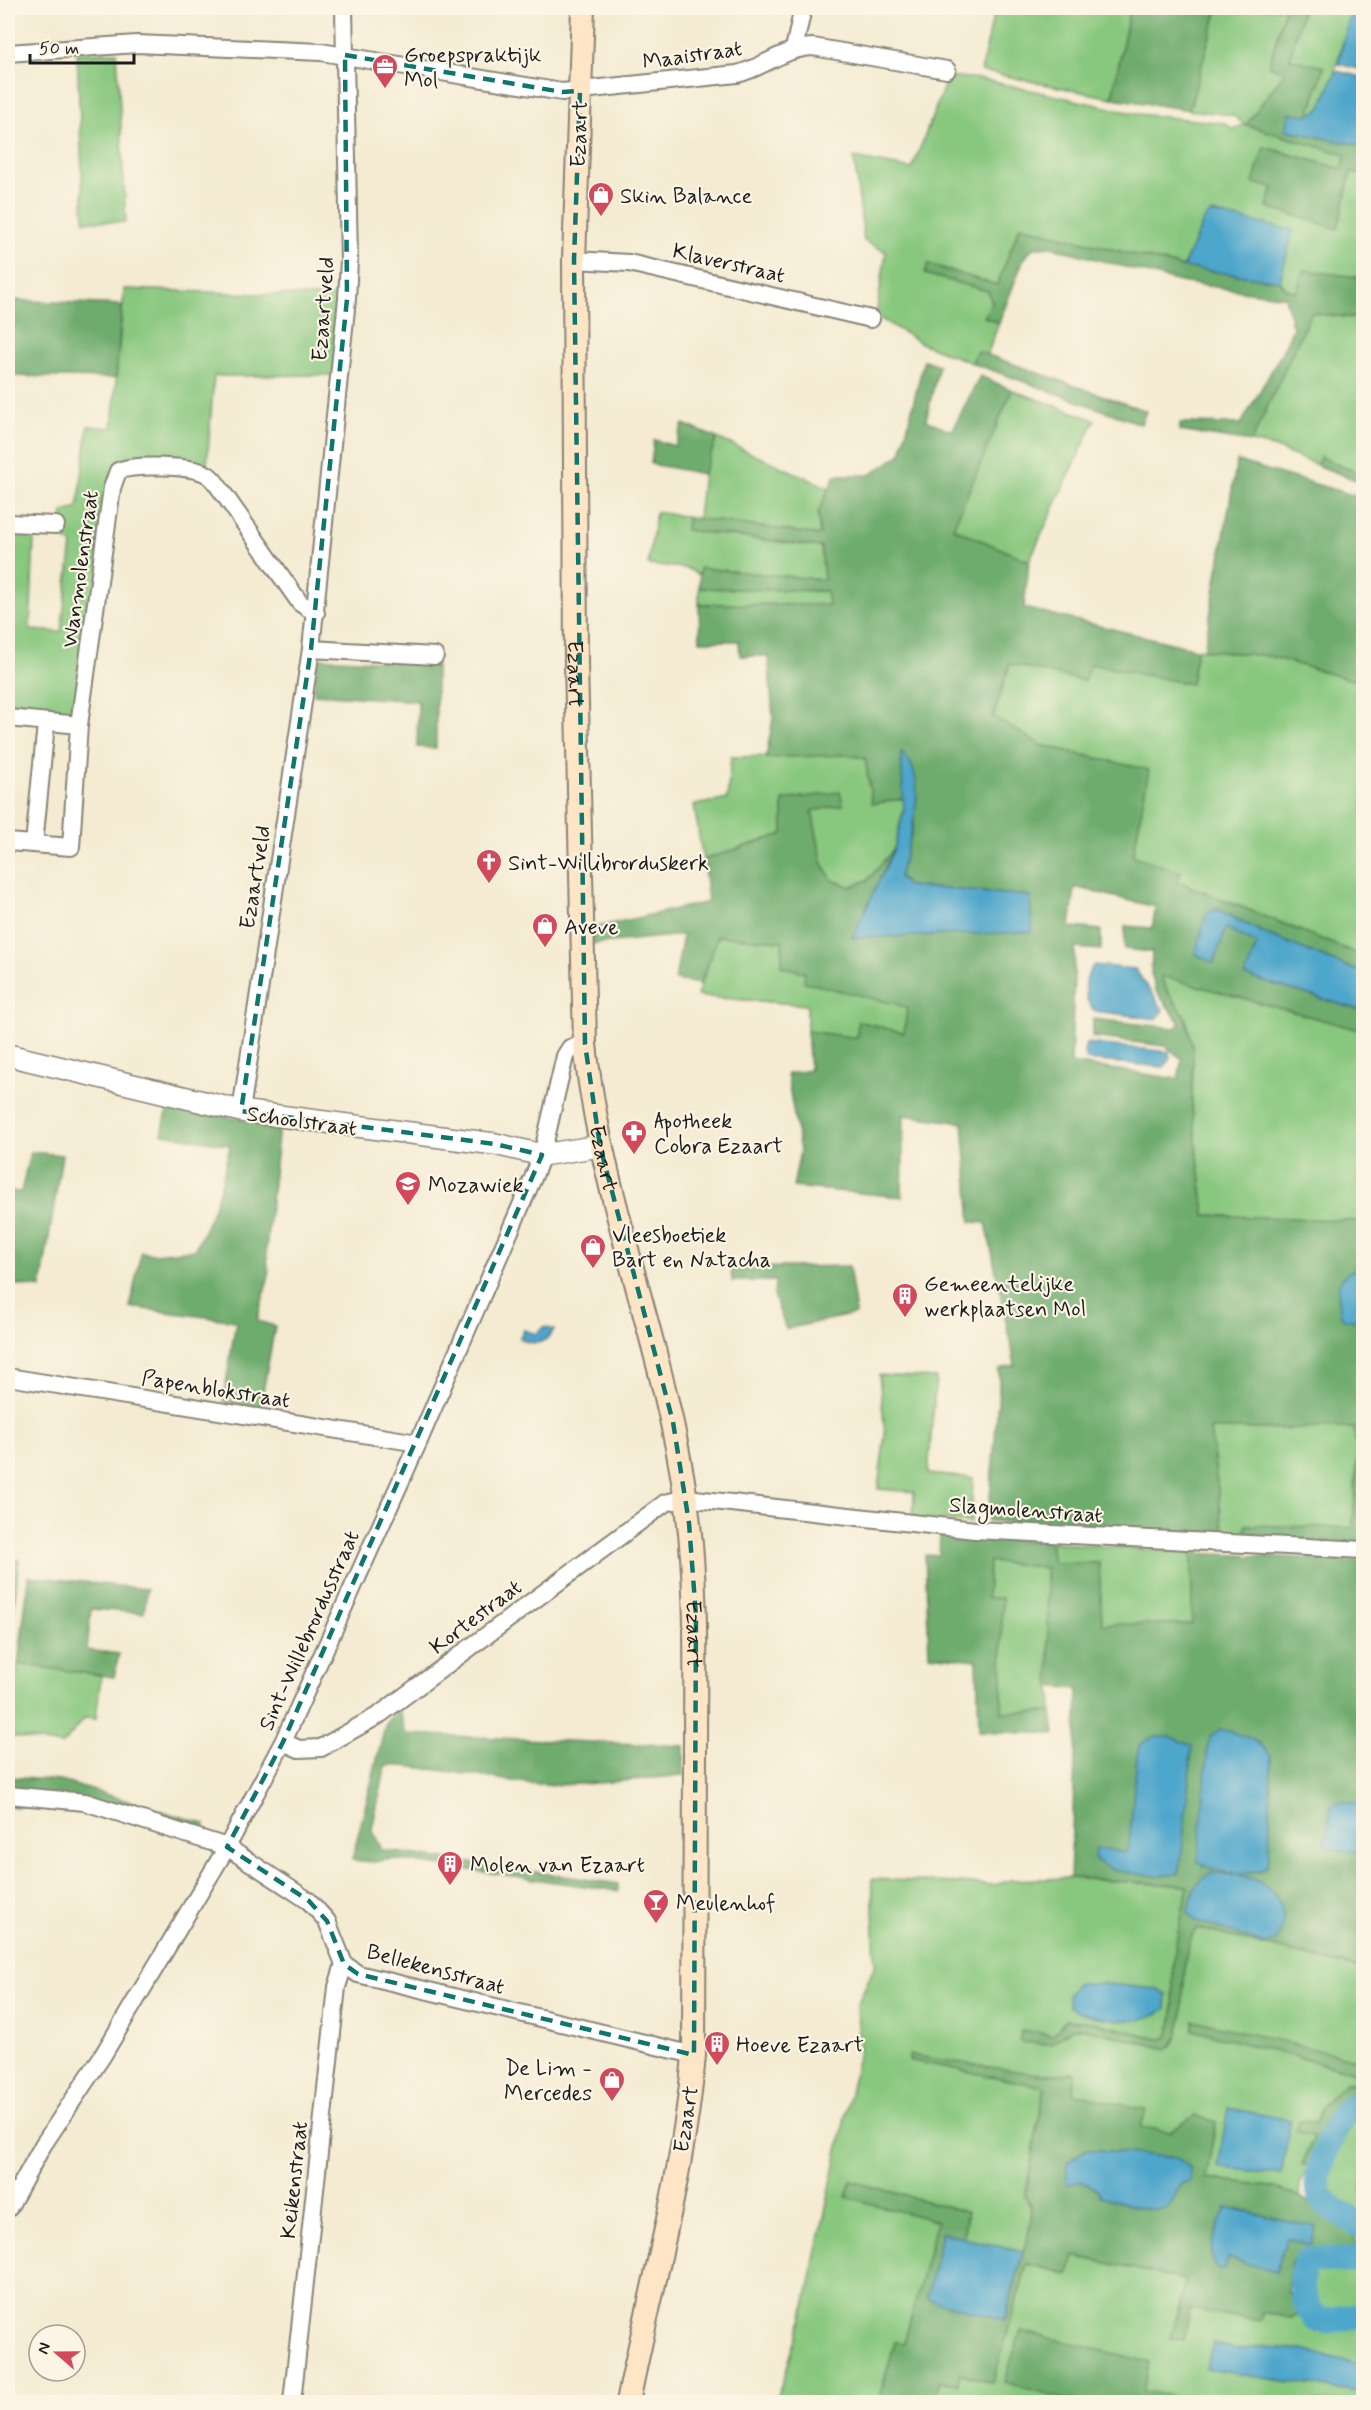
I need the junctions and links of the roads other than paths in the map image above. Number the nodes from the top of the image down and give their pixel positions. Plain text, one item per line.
1 (344, 8) edge
2 (583, 8) edge
3 (803, 8) edge
4 (794, 49) junction
5 (8, 52) edge
6 (345, 55) junction
7 (947, 70) dead end
8 (580, 91) junction
9 (574, 260) junction
10 (871, 319) dead end
11 (8, 523) edge
12 (56, 525) dead end
13 (316, 613) junction
14 (312, 649) junction
15 (435, 656) dead end
16 (8, 718) edge
17 (46, 724) junction
18 (79, 725) junction
19 (8, 842) edge
20 (34, 844) junction
21 (585, 1044) junction
22 (8, 1054) edge
23 (241, 1111) junction
24 (600, 1146) junction
25 (542, 1155) junction
26 (8, 1377) edge
27 (418, 1443) junction
28 (686, 1498) junction
29 (1364, 1550) edge
30 (282, 1742) junction
31 (8, 1795) edge
32 (227, 1847) junction
33 (344, 1964) junction
34 (694, 2055) junction
35 (8, 2209) edge
36 (292, 2403) edge
37 (628, 2403) edge

1 - 6 street, Ezaartveld
2 - 8 main road, Ezaart
3 - 4 street
4 - 7 street, Maaistraat
4 - 8 street, Maaistraat
5 - 6 street, Maaistraat
6 - 8 street, Maaistraat
6 - 13 street, Ezaartveld
8 - 9 main road, Ezaart
9 - 10 street, Klaverstraat
9 - 21 main road, Ezaart
11 - 12 street
13 - 14 street, Ezaartveld
13 - 18 street, Wanmolenstraat
14 - 15 street
14 - 23 street, Ezaartveld
16 - 17 street
17 - 18 street
17 - 20 street
18 - 20 street, Wanmolenstraat
19 - 20 street, Wanmolenstraat
21 - 24 main road, Ezaart
21 - 25 street, Sint-Willebrordusstraat
22 - 23 street, Schoolstraat
23 - 25 street, Schoolstraat
24 - 25 street, Schoolstraat
24 - 28 main road, Ezaart
25 - 27 street, Sint-Willebrordusstraat
26 - 27 street, Papenblokstraat
27 - 30 street, Sint-Willebrordusstraat
28 - 29 street, Slagmolenstraat
28 - 30 street, Kortestraat
28 - 34 main road, Ezaart
30 - 32 street, Sint-Willebrordusstraat
31 - 32 street, Bellekensstraat
32 - 33 street, Bellekensstraat
32 - 35 street, Sint-Willebrordusstraat
33 - 34 street, Bellekensstraat
33 - 36 street, Keikenstraat
34 - 37 main road, Ezaart

